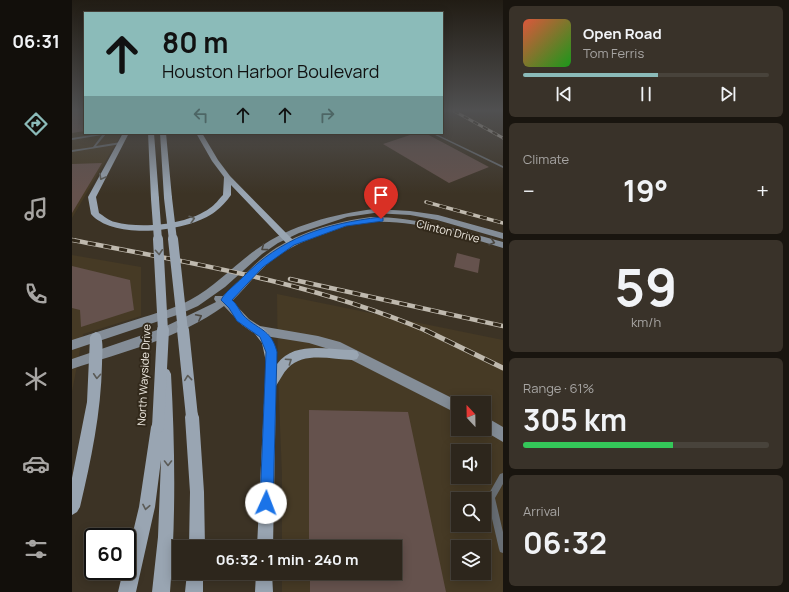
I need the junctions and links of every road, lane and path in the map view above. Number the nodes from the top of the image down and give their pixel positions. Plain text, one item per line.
1 (101, 139) edge
2 (123, 139) edge
3 (151, 139) edge
4 (163, 139) edge
5 (202, 139) edge
6 (444, 139) edge
7 (121, 142) junction
8 (94, 147) junction
9 (72, 151) edge
10 (503, 167) edge
11 (228, 177) junction
12 (503, 236) edge
13 (288, 240) junction
14 (503, 246) edge
15 (207, 296) junction
16 (225, 300) junction
17 (257, 330) junction
18 (96, 337) junction
19 (72, 344) edge
20 (97, 355) junction
21 (353, 355) junction
22 (72, 364) edge
23 (270, 385) junction
24 (451, 404) edge
25 (163, 425) junction
26 (491, 427) edge
27 (503, 435) edge
28 (503, 477) edge
29 (72, 506) edge
30 (197, 540) edge
31 (265, 540) edge
32 (503, 549) edge
33 (195, 580) edge
34 (264, 580) edge
35 (128, 592) edge
36 (161, 592) edge
37 (194, 592) edge
38 (264, 592) edge

1 - 8 lane
2 - 7 main road
3 -> 25 main road, North Wayside Drive, bridge
30 -> 4 main road, bridge
5 - 11 main road
6 - 10 lane
7 - 8 lane
7 -> 11 main road
8 - 9 lane
11 - 13 main road
12 - 13 main road, Clinton Drive
13 -> 14 main road, Clinton Drive
13 -> 15 main road, Clinton Drive
13 - 16 main road, Clinton Drive
15 - 16 main road
15 - 18 main road, Clinton Drive
16 - 17 main road
20 -> 16 main road, Clinton Drive
17 - 21 main road
17 - 23 main road
18 - 19 main road, Clinton Drive
18 - 20 main road
20 - 22 main road, Clinton Drive
20 -> 29 main road
23 -> 21 main road
21 - 24 main road
23 - 31 main road
25 -> 35 main road, North Wayside Drive
25 -> 36 main road
26 - 27 main road
28 - 32 lane
33 - 37 main road
34 - 38 main road

